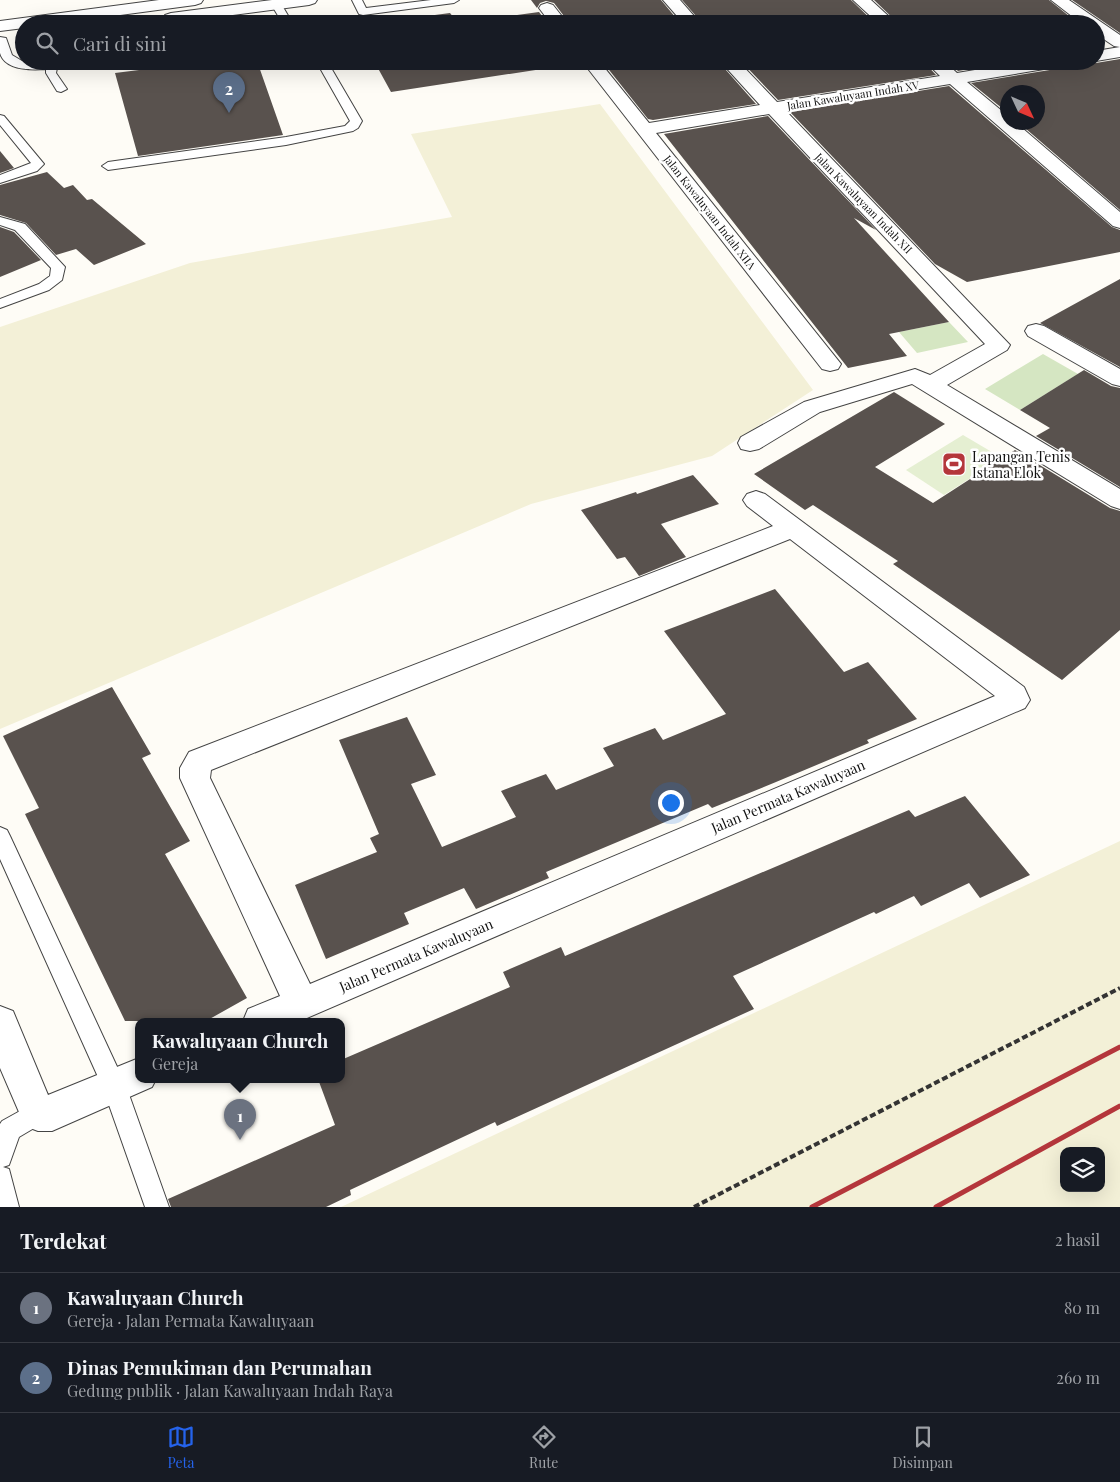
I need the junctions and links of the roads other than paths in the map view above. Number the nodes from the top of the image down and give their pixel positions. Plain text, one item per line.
1 (195, 0) edge
2 (357, 0) edge
3 (454, 0) edge
4 (671, 0) edge
5 (861, 0) edge
6 (1058, 0) edge
7 (299, 1) edge
8 (276, 4) junction
9 (547, 8) dead end
10 (114, 15) edge
11 (194, 15) edge
12 (283, 15) edge
13 (553, 15) edge
14 (685, 15) edge
15 (878, 15) edge
16 (1080, 15) edge
17 (1105, 32) edge
18 (15, 33) edge
19 (1, 36) edge
20 (15, 37) edge
21 (1120, 42) edge
22 (1120, 52) edge
23 (1105, 54) edge
24 (15, 63) edge
25 (51, 70) edge
26 (326, 70) edge
27 (597, 70) edge
28 (736, 70) edge
29 (944, 70) edge
30 (1008, 70) edge
31 (954, 79) junction
32 (61, 89) dead end
33 (772, 108) junction
34 (0, 118) edge
35 (644, 129) junction
36 (108, 166) dead end
37 (0, 179) edge
38 (0, 221) edge
39 (1120, 222) edge
40 (0, 304) edge
41 (1036, 331) dead end
42 (830, 364) dead end
43 (1120, 379) edge
44 (930, 385) junction
45 (750, 443) dead end
46 (756, 500) dead end
47 (1120, 500) edge
48 (792, 528) junction
49 (0, 836) edge
50 (301, 1003) junction
51 (267, 1018) edge
52 (0, 1023) edge
53 (126, 1081) edge
54 (38, 1113) junction
55 (0, 1156) edge
56 (0, 1178) edge
57 (7, 1207) edge
58 (157, 1207) edge

1 - 10 street
2 - 3 lane
4 - 14 street
5 - 15 street
6 - 16 street
7 - 8 street
8 - 11 street
8 - 12 lane
9 - 13 street
17 - 21 street
18 - 19 street
19 - 20 street
19 - 24 lane
22 - 23 street
25 - 32 lane
26 - 36 lane
27 - 35 street, Jalan Kawaluyaan Indah XIIA
28 - 33 street, Jalan Kawaluyaan Indah XII
29 - 31 street
30 - 31 street, Jalan Kawaluyaan Indah XV
31 - 33 street, Jalan Kawaluyaan Indah XV
31 - 39 street
33 - 35 street, Jalan Kawaluyaan Indah XV
33 - 44 street, Jalan Kawaluyaan Indah XII
34 - 37 lane
35 - 42 street, Jalan Kawaluyaan Indah XIIA
38 - 40 lane
41 - 43 street
44 - 45 street
44 - 47 street
46 - 48 street, Jalan Permata Kawaluyaan
48 - 50 street
48 - 50 street, Jalan Permata Kawaluyaan
49 - 53 lane
50 - 51 street, Jalan Permata Kawaluyaan
52 - 54 street
53 - 54 street
53 - 58 lane
54 - 55 lane
56 - 57 lane

